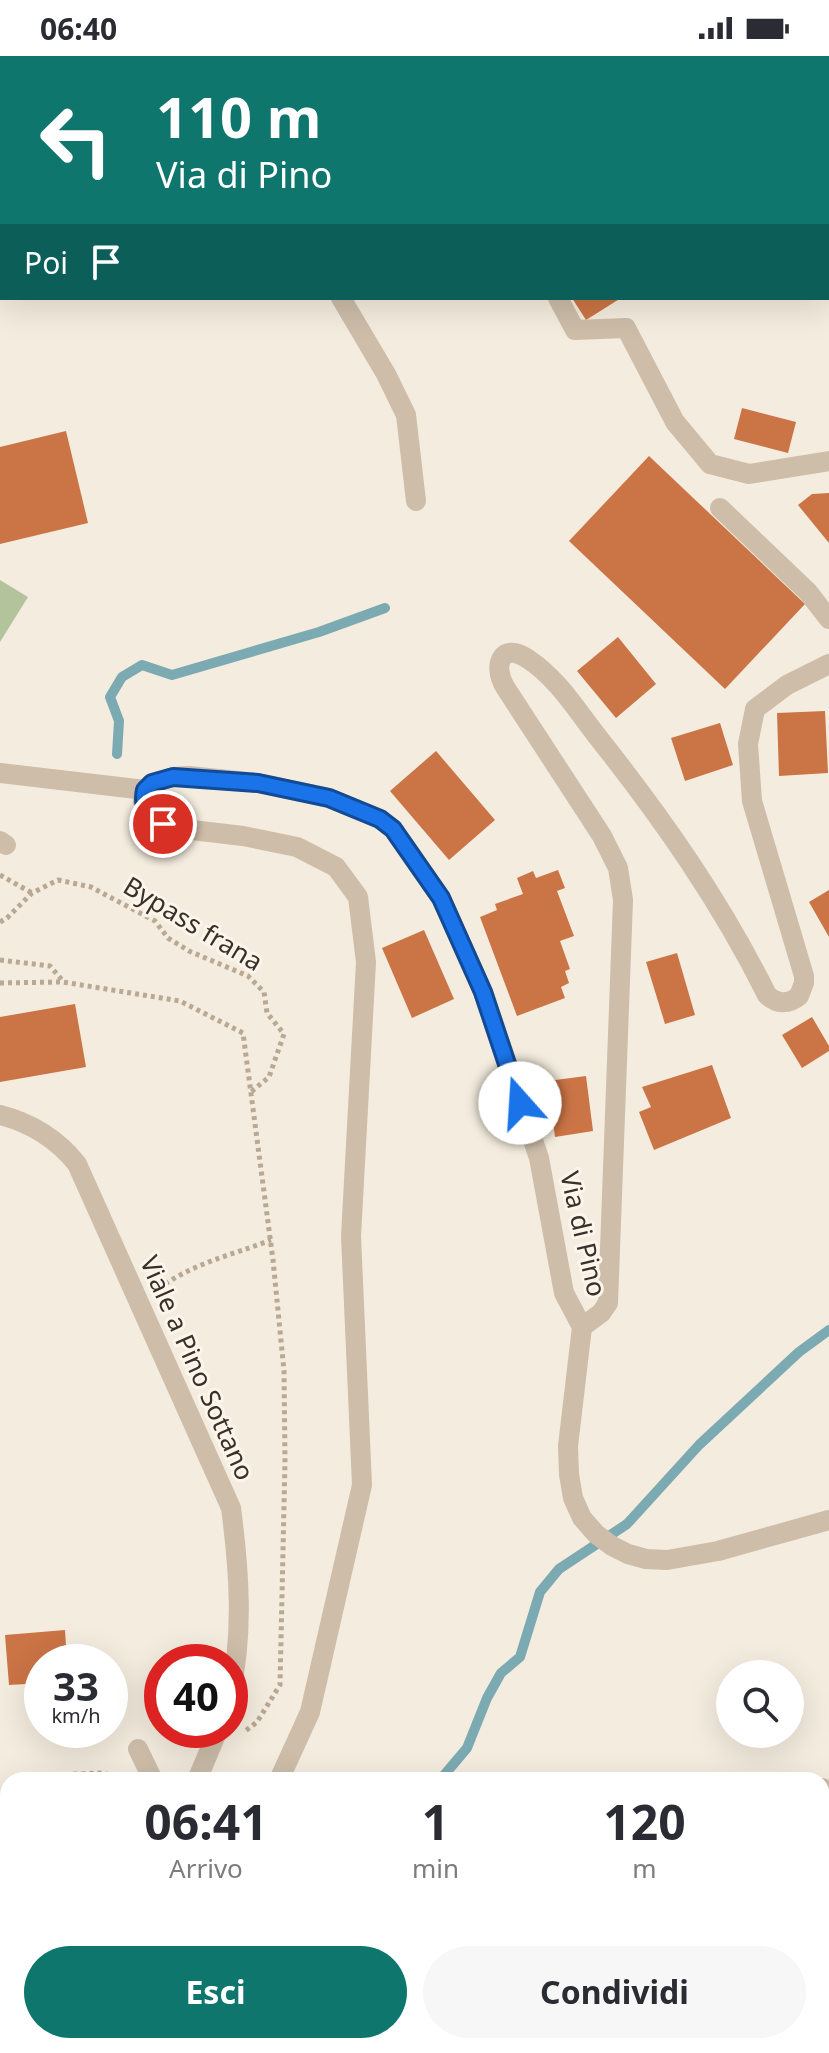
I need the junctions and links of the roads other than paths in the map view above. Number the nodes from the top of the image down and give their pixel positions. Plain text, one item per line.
1 (342, 300) edge
2 (559, 300) edge
3 (829, 461) edge
4 (416, 501) dead end
5 (720, 508) dead end
6 (829, 619) edge
7 (829, 664) edge
8 (0, 773) edge
9 (145, 790) junction
10 (0, 1115) edge
11 (582, 1327) junction
12 (829, 1520) edge
13 (237, 1644) edge
14 (211, 1748) edge
15 (138, 1749) dead end
16 (201, 1771) edge
17 (149, 1772) edge
18 (283, 1772) edge

1 - 4 street
2 - 3 street
5 - 6 street
7 - 11 street, Via di Pino
8 - 9 street
9 - 11 street, Via di Pino
9 - 18 street
10 - 13 street, Viale a Pino Sottano
11 - 12 street
14 - 16 street
15 - 17 street

